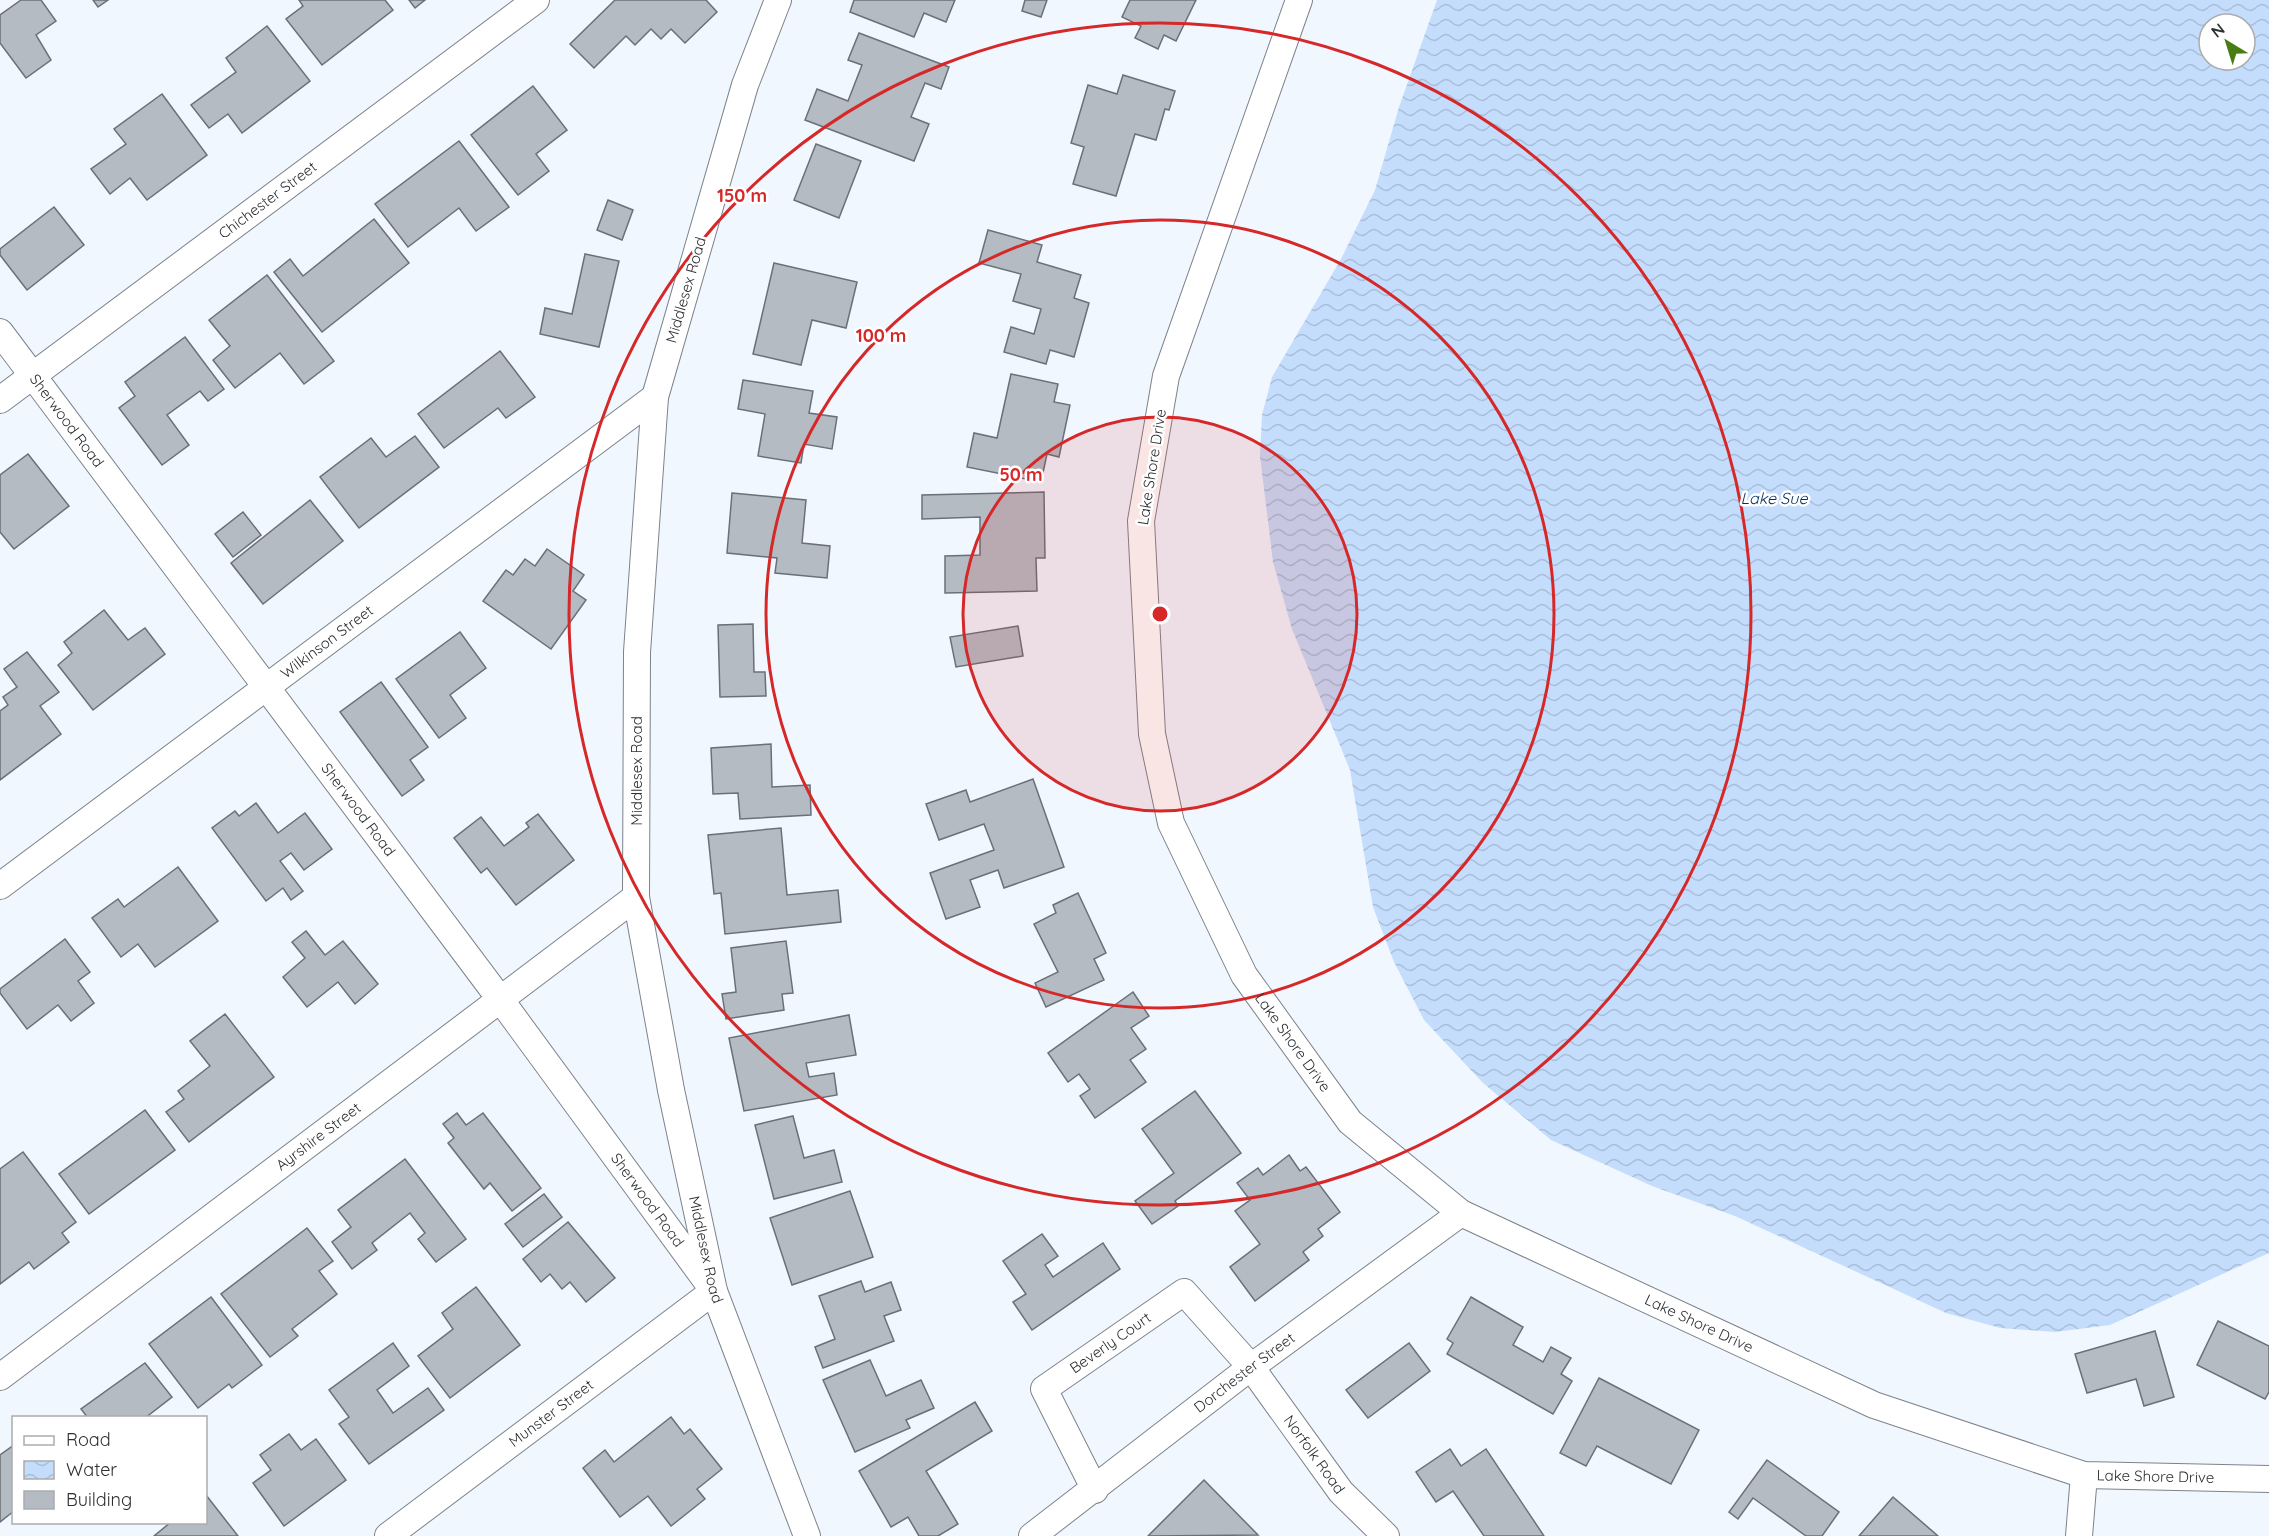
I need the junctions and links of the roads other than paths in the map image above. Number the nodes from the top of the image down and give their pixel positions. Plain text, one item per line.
1 (536, 0) edge
2 (778, 0) edge
3 (1299, 0) edge
4 (0, 332) edge
5 (33, 375) junction
6 (656, 397) junction
7 (0, 400) edge
8 (267, 687) junction
9 (0, 886) edge
10 (636, 897) junction
11 (500, 999) junction
12 (1461, 1213) junction
13 (714, 1291) junction
14 (1251, 1367) junction
15 (0, 1377) edge
16 (2084, 1475) junction
17 (2269, 1479) edge
18 (1095, 1490) junction
19 (388, 1536) edge
20 (807, 1536) edge
21 (1032, 1536) edge
22 (1386, 1536) edge
23 (2079, 1536) edge

1 - 5 street, Chichester Street
2 - 6 street, Middlesex Road
3 - 12 street, Lake Shore Drive
4 - 5 street, Sherwood Road
5 - 7 street, Chichester Street
5 - 8 street, Sherwood Road
6 - 8 street, Wilkinson Street
6 - 10 street, Middlesex Road
8 - 9 street, Wilkinson Street
8 - 11 street, Sherwood Road
10 - 11 street, Ayrshire Street
10 - 13 street, Middlesex Road
11 - 13 street, Sherwood Road
11 - 15 street, Ayrshire Street
12 - 14 street, Dorchester Street
12 - 16 street, Lake Shore Drive
13 - 19 street, Munster Street
13 - 20 street, Middlesex Road
14 - 18 street, Dorchester Street
14 - 18 street, Beverly Court
14 - 22 street, Norfolk Road
16 - 17 street, Lake Shore Drive
16 - 23 street
18 - 21 street, Dorchester Street

